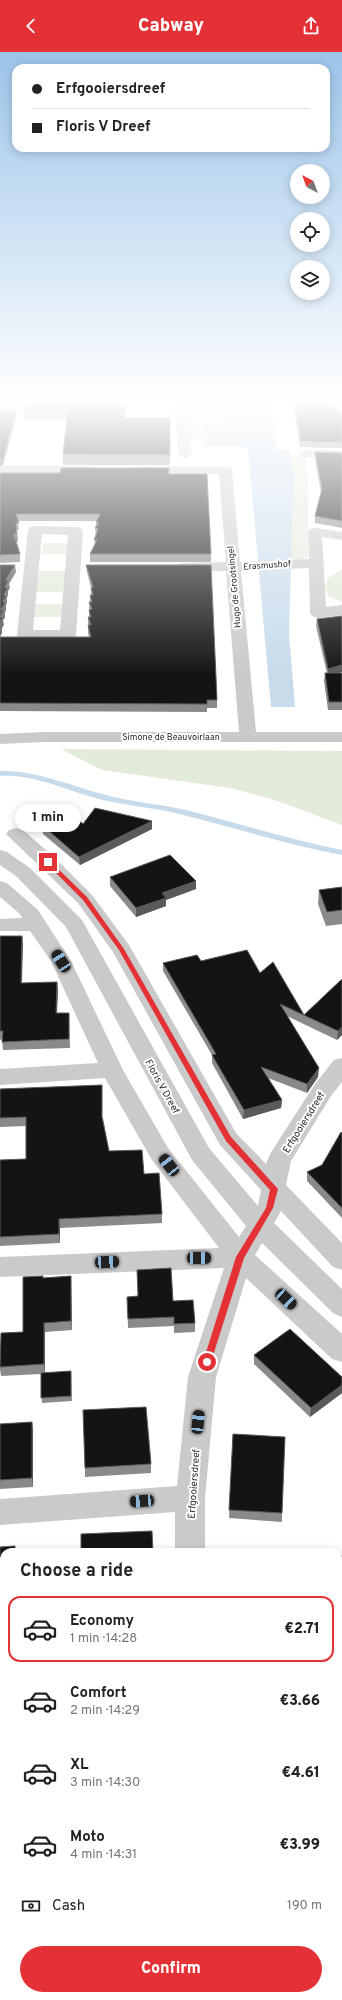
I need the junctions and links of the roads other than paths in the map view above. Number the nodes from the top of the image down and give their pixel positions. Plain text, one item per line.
1 (227, 494) edge
2 (342, 536) edge
3 (317, 563) junction
4 (31, 566) junction
5 (16, 567) edge
6 (74, 567) junction
7 (90, 567) edge
8 (169, 567) edge
9 (232, 567) junction
10 (342, 610) edge
11 (248, 737) junction
12 (342, 737) edge
13 (0, 739) edge
14 (16, 834) dead end
15 (0, 856) edge
16 (0, 887) edge
17 (36, 924) junction
18 (0, 925) edge
19 (342, 1066) edge
20 (112, 1070) junction
21 (0, 1077) edge
22 (274, 1189) junction
23 (260, 1225) junction
24 (240, 1257) junction
25 (342, 1260) edge
26 (0, 1267) edge
27 (342, 1306) edge
28 (342, 1351) edge
29 (190, 1498) junction
30 (0, 1512) edge
31 (190, 1548) edge

1 - 9 street, Hugo de Grootsingel
2 - 3 street
3 - 9 street, Erasmushof
3 - 10 street
4 - 5 street
4 - 6 street
4 - 6 street
6 - 7 street
8 - 9 street, Erasmushof
9 - 11 street, Hugo de Grootsingel
11 - 12 street, Simone de Beauvoirlaan
11 - 13 street, Simone de Beauvoirlaan
14 - 22 street
15 - 23 street, Floris V Dreef
16 - 17 street
17 - 18 street
17 - 20 street
19 - 22 street, Erfgooiersdreef
20 - 21 street
20 - 24 street
22 - 23 street, Erfgooiersdreef
22 - 25 street
23 - 24 street, Erfgooiersdreef
23 - 27 street, Floris V Dreef
24 - 26 street
24 - 28 street
24 - 29 street, Erfgooiersdreef
29 - 30 street
29 - 31 street, Erfgooiersdreef

